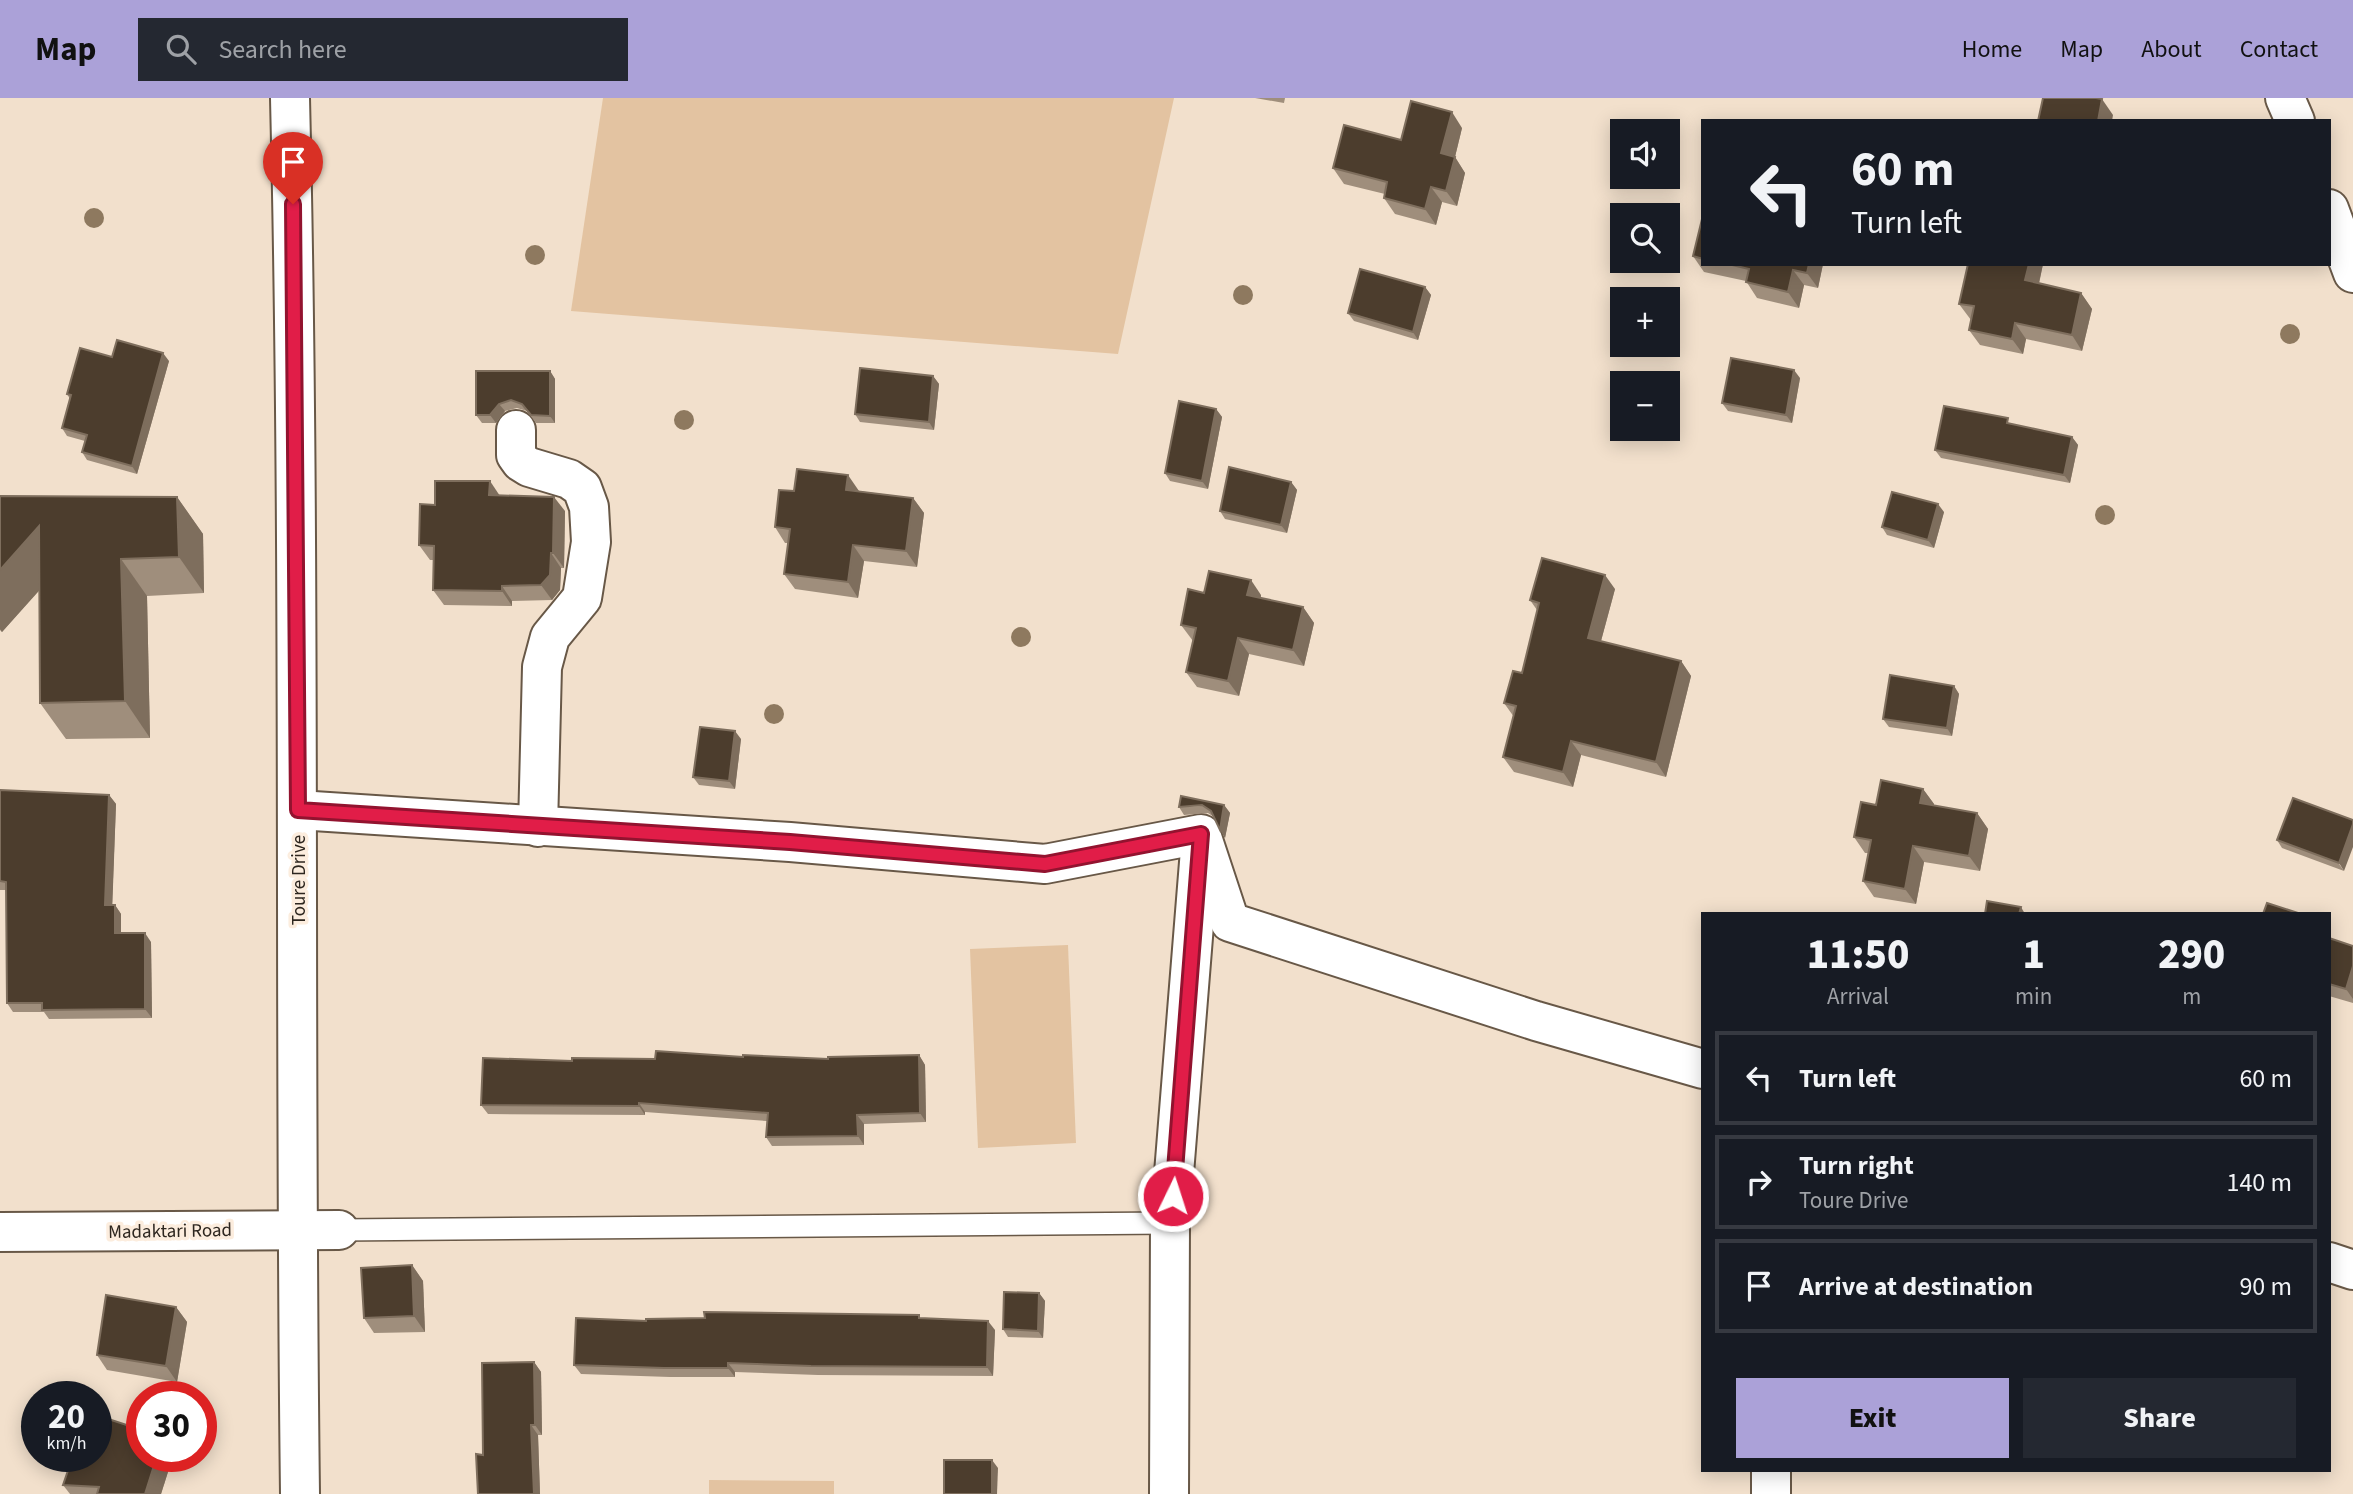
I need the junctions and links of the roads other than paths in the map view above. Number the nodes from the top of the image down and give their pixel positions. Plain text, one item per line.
1 (290, 98) edge
2 (2285, 98) edge
3 (2294, 119) edge
4 (2331, 214) edge
5 (2353, 272) edge
6 (516, 430) dead end
7 (298, 810) junction
8 (538, 827) junction
9 (1201, 834) junction
10 (1701, 1068) edge
11 (1170, 1223) junction
12 (296, 1229) junction
13 (339, 1230) joint
14 (0, 1231) edge
15 (2331, 1263) edge
16 (2353, 1270) edge
17 (1771, 1472) edge
18 (300, 1494) edge
19 (1169, 1494) edge
20 (1771, 1494) edge

1 - 7 street, Toure Drive
2 - 3 street
4 - 5 street
6 - 8 street
7 - 8 street
7 - 12 street, Toure Drive
8 - 9 street
9 - 10 street
9 - 11 street
11 - 13 lane
11 - 19 street
12 - 13 street, Madaktari Road
12 - 14 street, Madaktari Road
12 - 18 street, Toure Drive
15 - 16 street
17 - 20 street

